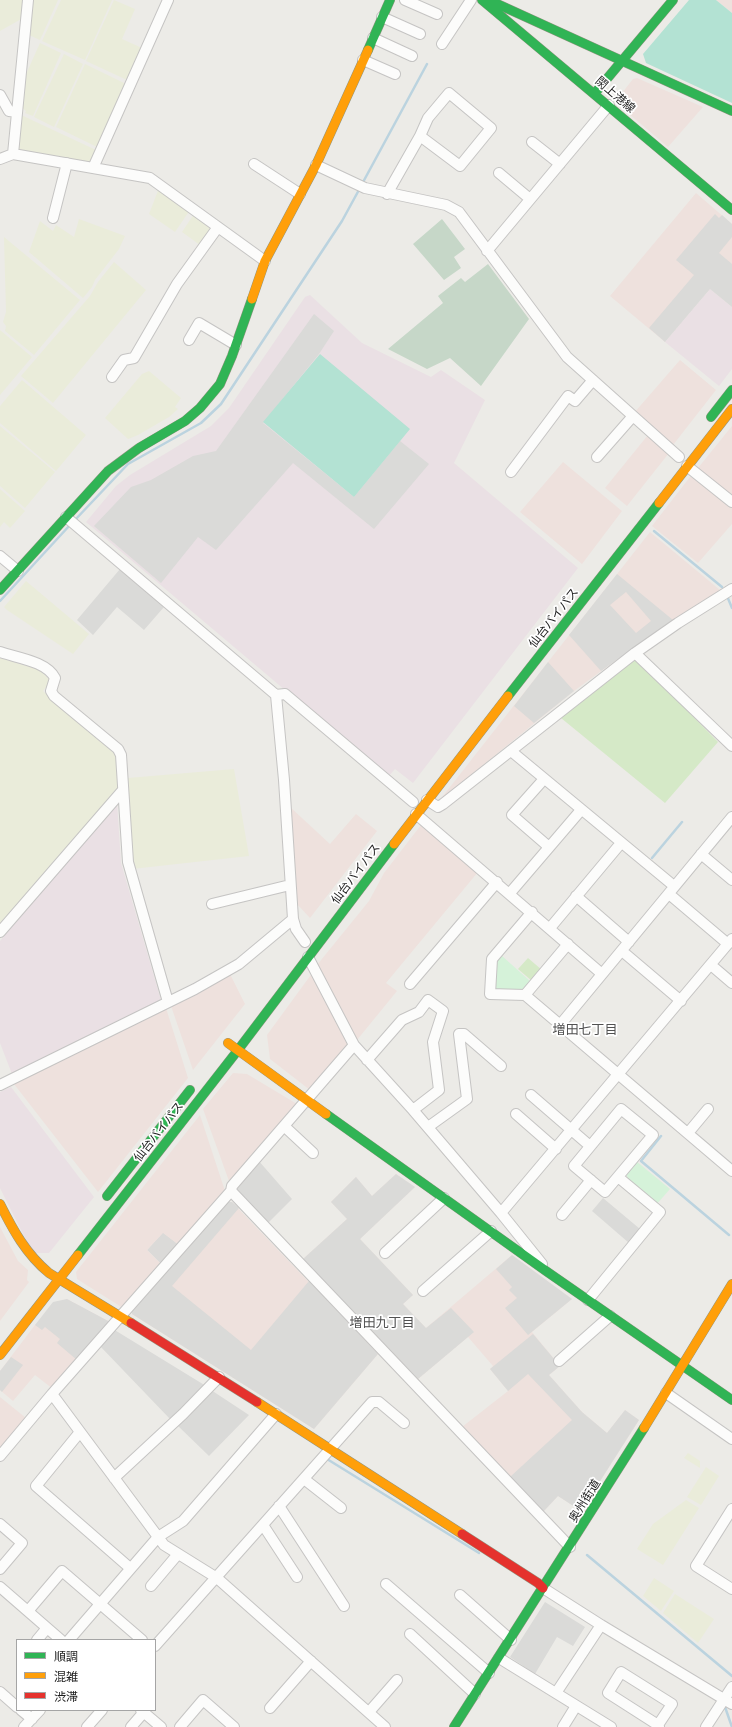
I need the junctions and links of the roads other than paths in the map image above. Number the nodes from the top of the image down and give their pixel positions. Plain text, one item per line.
1 (28, 0) edge
2 (168, 0) edge
3 (390, 0) edge
4 (406, 0) edge
5 (471, 0) edge
6 (482, 0) edge
7 (490, 0) edge
8 (674, 0) edge
9 (437, 14) dead end
10 (382, 17) junction
11 (536, 21) junction
12 (521, 31) junction
13 (420, 34) dead end
14 (373, 38) junction
15 (442, 44) dead end
16 (412, 56) dead end
17 (363, 60) junction
18 (622, 61) junction
19 (395, 74) dead end
20 (595, 93) junction
21 (0, 95) edge
22 (609, 105) junction
23 (732, 111) edge
24 (17, 112) junction
25 (420, 136) junction
26 (532, 142) dead end
27 (12, 154) junction
28 (0, 159) edge
29 (67, 163) junction
30 (254, 164) dead end
31 (560, 164) junction
32 (316, 165) junction
33 (93, 168) junction
34 (499, 173) dead end
35 (300, 194) junction
36 (387, 194) junction
37 (530, 199) junction
38 (732, 210) edge
39 (54, 218) dead end
40 (218, 227) junction
41 (487, 251) junction
42 (265, 260) junction
43 (189, 340) dead end
44 (236, 345) junction
45 (112, 377) dead end
46 (592, 380) junction
47 (732, 390) edge
48 (732, 409) edge
49 (633, 416) junction
50 (703, 427) dead end
51 (597, 457) dead end
52 (680, 457) dead end
53 (687, 466) junction
54 (511, 472) dead end
55 (732, 502) edge
56 (70, 520) junction
57 (0, 556) edge
58 (18, 571) junction
59 (732, 589) edge
60 (0, 590) edge
61 (0, 652) edge
62 (635, 653) junction
63 (276, 695) junction
64 (732, 745) edge
65 (511, 751) junction
66 (544, 778) junction
67 (123, 790) junction
68 (416, 804) junction
69 (581, 810) junction
70 (732, 818) edge
71 (621, 842) junction
72 (549, 847) junction
73 (701, 854) junction
74 (732, 880) edge
75 (497, 882) junction
76 (290, 885) junction
77 (672, 890) junction
78 (510, 893) junction
79 (576, 896) junction
80 (212, 904) dead end
81 (532, 912) junction
82 (293, 919) junction
83 (550, 928) junction
84 (0, 932) edge
85 (305, 942) dead end
86 (629, 942) junction
87 (730, 942) edge
88 (568, 944) junction
89 (622, 950) junction
90 (308, 957) junction
91 (711, 965) junction
92 (602, 974) junction
93 (732, 983) edge
94 (410, 984) dead end
95 (525, 995) junction
96 (681, 1001) junction
97 (168, 1002) junction
98 (560, 1025) junction
99 (354, 1045) junction
100 (238, 1050) junction
101 (220, 1052) dead end
102 (368, 1060) junction
103 (501, 1066) dead end
104 (618, 1074) junction
105 (198, 1080) dead end
106 (0, 1086) edge
107 (531, 1095) dead end
108 (306, 1099) junction
109 (708, 1109) dead end
110 (413, 1110) junction
111 (516, 1114) dead end
112 (284, 1126) junction
113 (428, 1127) junction
114 (572, 1130) junction
115 (688, 1133) junction
116 (590, 1146) junction
117 (556, 1149) junction
118 (313, 1153) dead end
119 (732, 1171) edge
120 (618, 1177) junction
121 (591, 1180) junction
122 (231, 1191) junction
123 (444, 1198) junction
124 (0, 1204) edge
125 (101, 1204) dead end
126 (501, 1213) junction
127 (562, 1215) dead end
128 (491, 1231) junction
129 (385, 1253) dead end
130 (51, 1269) junction
131 (546, 1271) junction
132 (59, 1279) junction
133 (41, 1282) dead end
134 (732, 1284) edge
135 (423, 1291) dead end
136 (588, 1300) junction
137 (610, 1316) junction
138 (120, 1317) junction
139 (0, 1355) edge
140 (559, 1361) dead end
141 (683, 1366) junction
142 (219, 1376) junction
143 (52, 1394) junction
144 (666, 1394) junction
145 (731, 1398) edge
146 (276, 1414) junction
147 (404, 1423) dead end
148 (80, 1432) junction
149 (732, 1439) edge
150 (332, 1450) junction
151 (0, 1456) edge
152 (114, 1478) junction
153 (304, 1479) junction
154 (279, 1506) junction
155 (341, 1508) dead end
156 (732, 1509) edge
157 (0, 1524) edge
158 (263, 1525) junction
159 (158, 1538) junction
160 (570, 1547) junction
161 (178, 1554) junction
162 (130, 1568) junction
163 (0, 1569) edge
164 (297, 1577) dead end
165 (217, 1578) junction
166 (386, 1584) dead end
167 (151, 1586) dead end
168 (0, 1587) edge
169 (543, 1588) junction
170 (732, 1589) edge
171 (460, 1595) dead end
172 (100, 1604) junction
173 (344, 1606) dead end
174 (28, 1611) junction
175 (600, 1625) junction
176 (48, 1628) junction
177 (410, 1634) dead end
178 (38, 1639) edge
179 (60, 1639) edge
180 (70, 1639) edge
181 (141, 1639) edge
182 (511, 1640) junction
183 (156, 1645) edge
184 (499, 1658) junction
185 (311, 1661) junction
186 (489, 1673) junction
187 (397, 1680) dead end
188 (732, 1687) edge
189 (0, 1692) edge
190 (556, 1693) junction
191 (475, 1694) junction
192 (728, 1702) edge
193 (16, 1706) edge
194 (576, 1706) junction
195 (270, 1708) dead end
196 (22, 1711) edge
197 (39, 1711) edge
198 (101, 1711) edge
199 (143, 1711) edge
200 (369, 1712) junction
201 (32, 1719) junction
202 (658, 1726) edge
203 (24, 1727) edge
204 (87, 1727) edge
205 (131, 1727) edge
206 (160, 1727) edge
207 (180, 1727) edge
208 (234, 1727) edge
209 (385, 1727) edge
210 (454, 1727) edge
211 (563, 1727) edge
212 (611, 1727) edge
213 (706, 1727) edge

1 - 24 street
2 - 33 street
3 - 10 main road
4 - 9 street
5 - 15 street
6 - 12 main road, 閖上港線
7 - 11 main road
8 - 18 main road
10 - 13 street
10 - 14 main road
11 - 12 main road
11 - 18 main road
12 - 20 main road, 閖上港線
14 - 16 street
14 - 17 main road
17 - 19 street
17 - 32 main road
18 - 20 main road
18 - 23 main road
20 - 22 main road, 閖上港線
21 - 24 street
22 - 31 street
22 - 38 main road, 閖上港線
24 - 27 street
25 - 25 street
25 - 36 street
26 - 31 street
27 - 28 street
27 - 29 street
29 - 33 street
29 - 39 street
30 - 35 street
31 - 37 street
32 - 35 main road
32 - 36 street
33 - 40 street
34 - 37 street
35 - 42 main road
36 - 41 street
37 - 41 street
40 - 42 street
40 - 45 street
41 - 46 street
42 - 44 main road
43 - 44 street
44 - 56 main road
46 - 49 street
46 - 54 street
47 - 50 main road
48 - 53 main road, 仙台バイパス
49 - 51 street
49 - 52 street
53 - 55 street
53 - 68 main road, 仙台バイパス
56 - 58 main road
56 - 63 street
57 - 58 street
58 - 60 main road
59 - 62 street
61 - 67 street
62 - 64 street
62 - 65 street
63 - 68 street
63 - 76 street
65 - 66 street
65 - 68 street
66 - 69 street
66 - 72 street
67 - 84 street
67 - 97 street
68 - 75 street
68 - 90 main road, 仙台バイパス
69 - 71 street
69 - 72 street
70 - 73 street
71 - 77 street
71 - 79 street
72 - 78 street
73 - 74 street
73 - 77 street
75 - 78 street
75 - 94 street
76 - 80 street
76 - 82 street
77 - 86 street
77 - 87 street
78 - 81 street
79 - 83 street
79 - 86 street
81 - 83 street
81 - 95 street
82 - 85 street
82 - 97 street
83 - 88 street
86 - 89 street
87 - 91 street
88 - 92 street
88 - 95 street
89 - 92 street
89 - 96 street
90 - 99 street
90 - 100 main road, 仙台バイパス
91 - 93 street
91 - 96 street
92 - 98 street
95 - 98 street
96 - 104 street
97 - 106 street
98 - 104 street
99 - 102 street
99 - 108 street
100 - 101 main road
100 - 108 main road
100 - 132 main road, 仙台バイパス
102 - 110 street
102 - 110 street
103 - 113 street
104 - 114 street
104 - 115 street
105 - 125 main road, 仙台バイパス
107 - 114 street
108 - 112 street
108 - 123 main road
109 - 115 street
110 - 113 street
111 - 117 street
112 - 118 street
112 - 122 street
113 - 126 street
114 - 116 street
114 - 117 street
115 - 119 street
116 - 120 street
116 - 121 street
117 - 126 street
120 - 121 street
120 - 136 street
121 - 127 street
122 - 138 street
122 - 160 street
123 - 128 main road
123 - 129 street
124 - 130 main road
126 - 131 street
128 - 131 main road
128 - 135 street
130 - 132 main road
130 - 133 main road
131 - 136 main road
132 - 138 main road
132 - 139 main road, 仙台バイパス
134 - 141 main road, 奥州街道
136 - 137 main road
137 - 140 street
137 - 141 main road
138 - 142 main road
138 - 143 street
141 - 144 main road, 奥州街道
141 - 145 main road
142 - 146 main road
142 - 152 street
143 - 148 street
143 - 151 street
144 - 149 street
144 - 160 main road, 奥州街道
146 - 150 main road
146 - 159 street
147 - 150 street
148 - 152 street
148 - 162 street
150 - 153 street
150 - 169 main road
152 - 159 street
153 - 154 street
153 - 155 street
154 - 158 street
154 - 173 street
156 - 170 street
157 - 163 street
158 - 164 street
158 - 165 street
159 - 161 street
159 - 162 street
160 - 169 main road, 奥州街道
161 - 165 street
161 - 167 street
162 - 172 street
165 - 183 street
165 - 185 street
166 - 186 street
168 - 174 street
169 - 175 street
169 - 182 main road, 奥州街道
171 - 182 street
172 - 174 street
172 - 180 street
172 - 181 street
174 - 176 street
175 - 190 street
175 - 192 street
176 - 178 street
176 - 179 street
177 - 191 street
182 - 184 main road, 奥州街道
184 - 186 main road, 奥州街道
184 - 190 street
185 - 195 street
185 - 200 street
186 - 191 main road, 奥州街道
187 - 200 street
188 - 192 street
189 - 193 street
190 - 194 street
191 - 210 main road, 奥州街道
192 - 213 street
194 - 211 street
194 - 212 street
196 - 201 street
197 - 201 street
198 - 204 street
199 - 205 street
199 - 206 street
200 - 209 street
201 - 203 street
202 - 202 street
207 - 208 street

